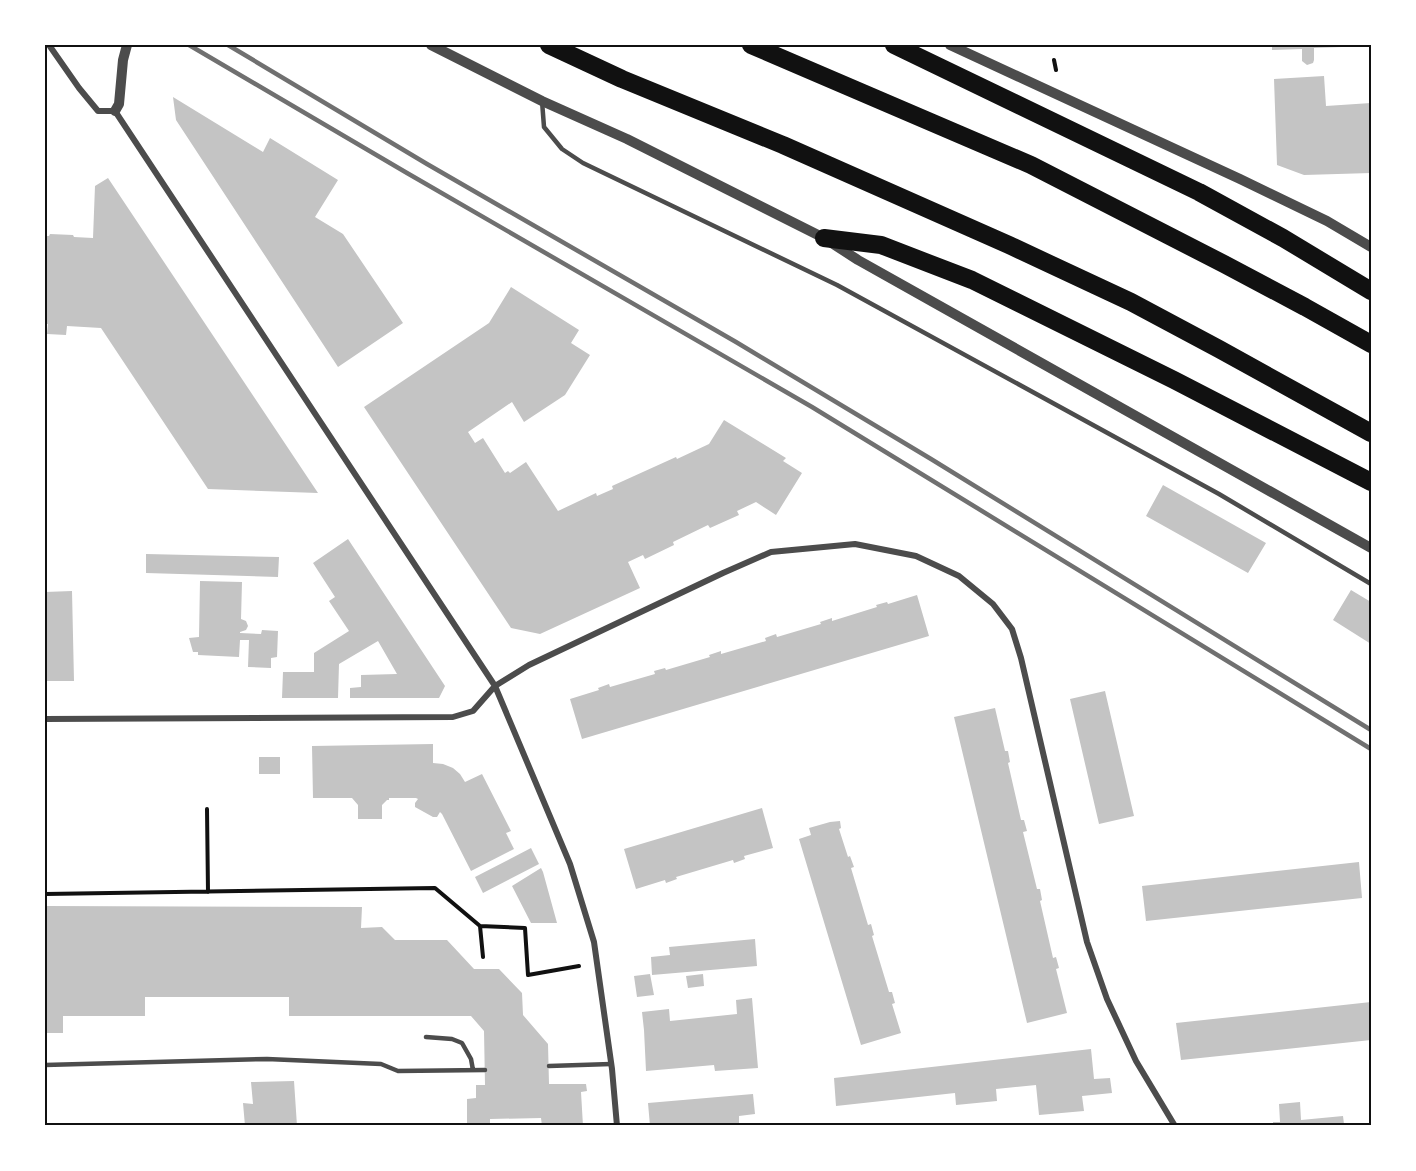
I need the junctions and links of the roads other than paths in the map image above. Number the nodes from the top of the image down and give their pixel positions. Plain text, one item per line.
1 (49, 45) edge
2 (114, 45) edge
3 (431, 45) edge
4 (549, 45) edge
5 (751, 45) edge
6 (894, 45) edge
7 (950, 45) edge
8 (126, 49) edge
9 (542, 101) junction
10 (115, 111) junction
11 (824, 238) junction
12 (1371, 247) edge
13 (1371, 291) edge
14 (1371, 344) edge
15 (1371, 434) edge
16 (1371, 482) edge
17 (1371, 548) edge
18 (1371, 584) edge
19 (495, 686) junction
20 (45, 719) edge
21 (426, 1037) dead end
22 (611, 1064) junction
23 (45, 1065) edge
24 (549, 1066) dead end
25 (473, 1070) junction
26 (485, 1070) dead end
27 (617, 1126) edge
28 (1175, 1126) edge

1 - 10 street
2 - 8 street
3 - 9 street
4 - 15 highway
5 - 14 highway
6 - 13 highway
7 - 12 street
8 - 10 street
9 - 11 street
9 - 18 lane
10 - 19 street
11 - 16 highway
11 - 17 street
19 - 20 street
19 - 22 street
19 - 28 street
21 - 25 lane
22 - 24 lane
22 - 27 street
23 - 25 lane
25 - 26 lane

